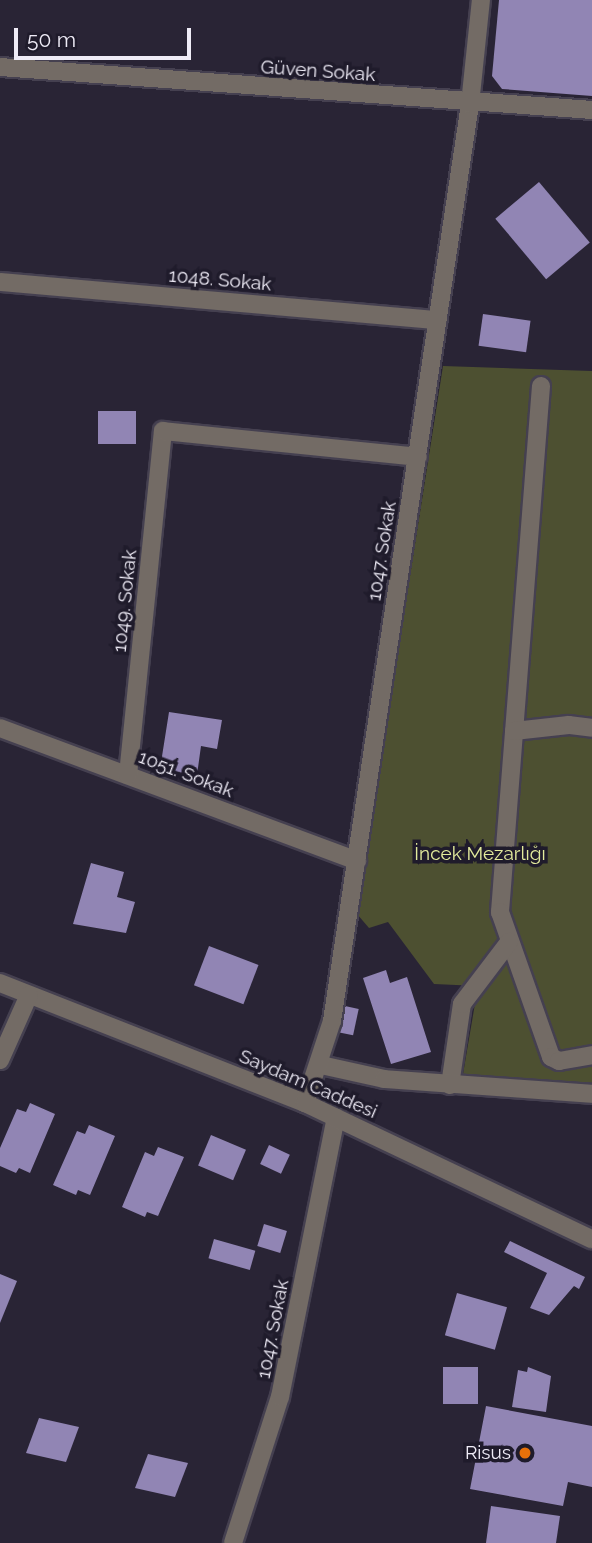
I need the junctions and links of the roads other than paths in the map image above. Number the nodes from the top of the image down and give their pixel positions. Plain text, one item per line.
1 (481, 0) edge
2 (0, 67) edge
3 (470, 104) junction
4 (592, 110) edge
5 (0, 282) edge
6 (437, 320) junction
7 (541, 386) dead end
8 (418, 457) junction
9 (0, 728) edge
10 (592, 728) edge
11 (514, 732) junction
12 (128, 775) junction
13 (356, 861) junction
14 (509, 942) junction
15 (0, 983) edge
16 (29, 995) junction
17 (592, 1055) edge
18 (0, 1060) edge
19 (321, 1065) junction
20 (450, 1085) junction
21 (592, 1094) edge
22 (305, 1103) junction
23 (336, 1118) junction
24 (592, 1239) edge
25 (233, 1543) edge

1 - 3 street, 1047. Sokak
2 - 3 street, Güven Sokak
3 - 4 street, Güven Sokak
3 - 6 street, 1047. Sokak
5 - 6 street, 1048. Sokak
6 - 8 street, 1047. Sokak
7 - 11 street
8 - 12 street, 1049. Sokak
8 - 13 street, 1047. Sokak
9 - 12 street, 1051. Sokak
10 - 11 street
11 - 14 street
12 - 13 street, 1051. Sokak
13 - 19 street, 1047. Sokak
14 - 17 street
14 - 20 street
15 - 16 street, Saydam Caddesi
16 - 18 street
16 - 22 street, Saydam Caddesi
19 - 20 street, Saydam Caddesi
19 - 22 street, 1047. Sokak
20 - 21 street, Saydam Caddesi
22 - 23 street, Saydam Caddesi
23 - 24 street, Saydam Caddesi
23 - 25 street, 1047. Sokak

